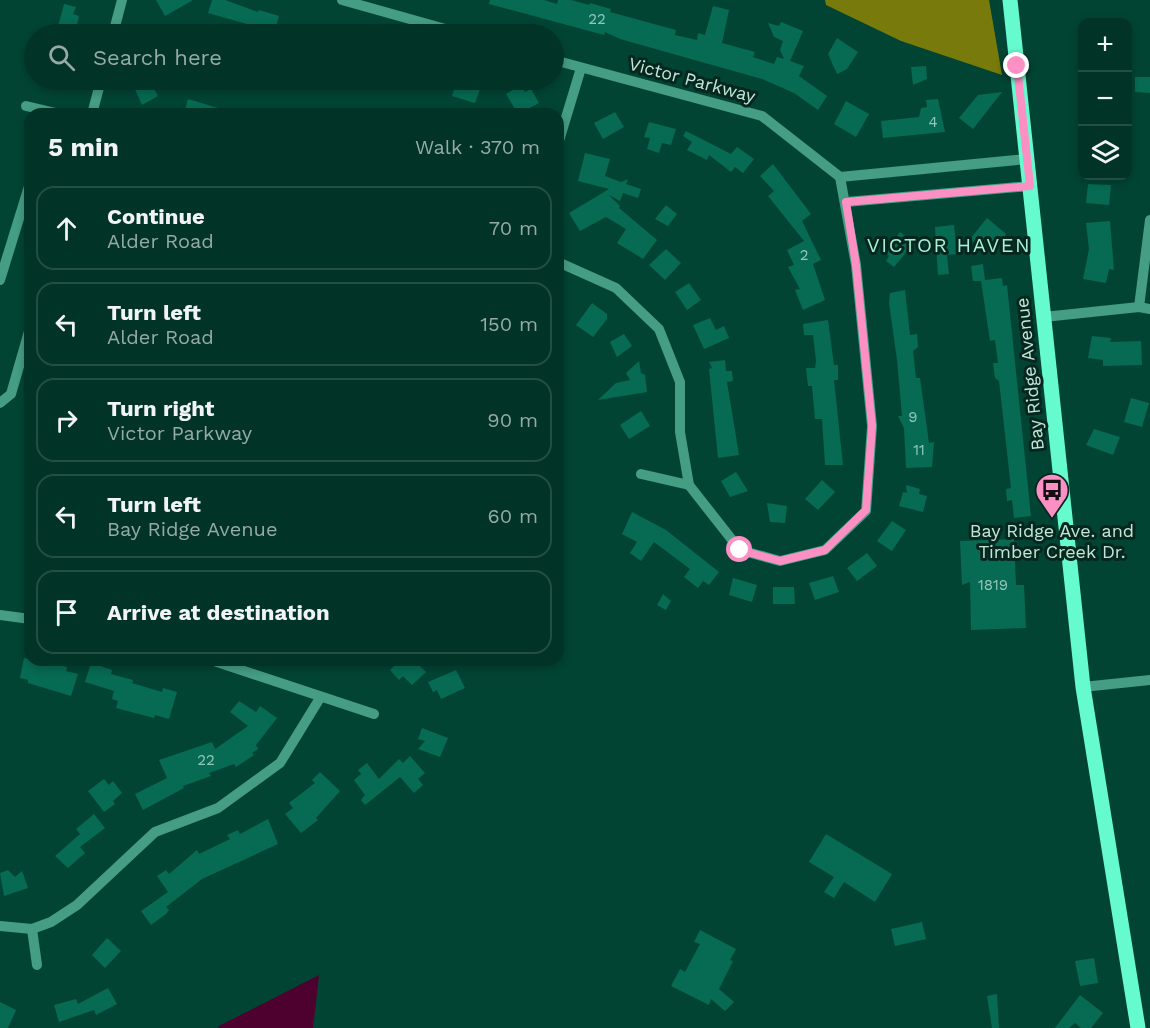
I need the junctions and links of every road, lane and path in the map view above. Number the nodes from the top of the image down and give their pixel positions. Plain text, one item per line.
1 (122, 0) edge
2 (342, 0) edge
3 (1010, 0) edge
4 (116, 24) edge
5 (427, 24) edge
6 (564, 63) edge
7 (581, 68) junction
8 (98, 90) edge
9 (26, 106) dead end
10 (34, 108) edge
11 (94, 108) edge
12 (564, 124) edge
13 (1027, 159) junction
14 (840, 177) junction
15 (1030, 186) junction
16 (24, 202) edge
17 (846, 202) junction
18 (1150, 220) edge
19 (564, 265) edge
20 (0, 280) edge
21 (1145, 308) edge
22 (1044, 317) junction
23 (24, 349) edge
24 (0, 403) edge
25 (641, 474) dead end
26 (689, 485) junction
27 (0, 615) edge
28 (24, 618) edge
29 (231, 666) edge
30 (1150, 680) edge
31 (1083, 687) junction
32 (320, 698) junction
33 (374, 714) dead end
34 (0, 926) edge
35 (32, 929) junction
36 (37, 965) dead end
37 (1138, 1028) edge

1 - 4 street
2 - 5 street
3 - 13 main road, Bay Ridge Avenue
6 - 7 street, Victor Parkway
7 - 12 street
7 - 14 street, Victor Parkway
8 - 11 street
9 - 10 street
13 - 14 street
13 - 15 main road, Bay Ridge Avenue
14 - 17 street
15 - 17 street
15 - 22 main road, Bay Ridge Avenue
16 - 20 street
17 - 26 street
18 - 21 street
19 - 26 street
21 - 22 street
22 - 31 main road, Bay Ridge Avenue
23 - 24 street
25 - 26 street
27 - 28 street
29 - 32 street
30 - 31 street
31 - 37 main road, Bay Ridge Avenue
32 - 33 street
32 - 35 street
34 - 35 street
35 - 36 street

